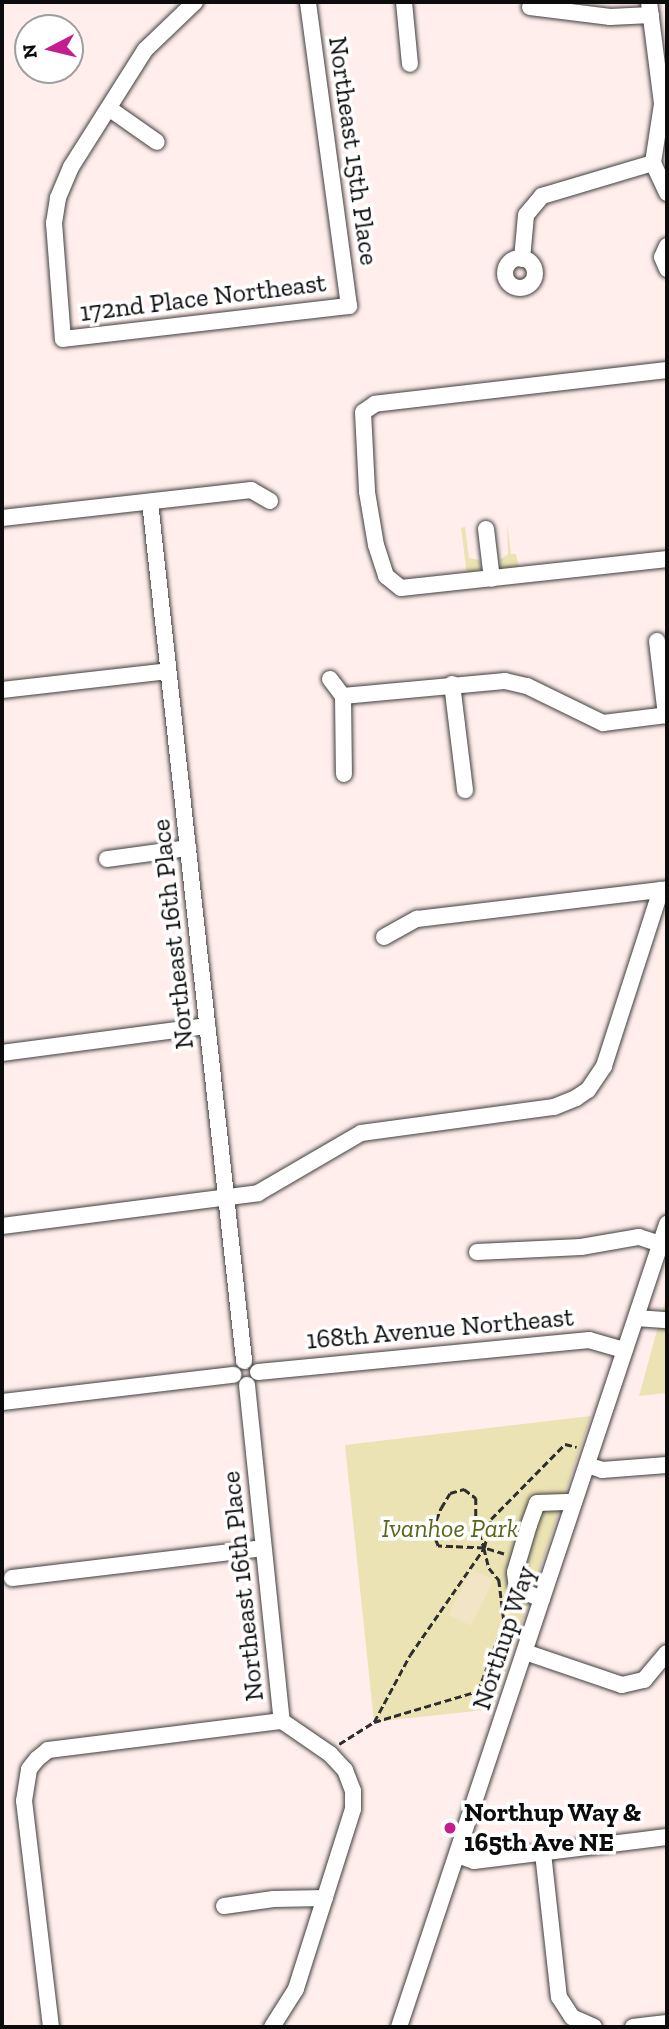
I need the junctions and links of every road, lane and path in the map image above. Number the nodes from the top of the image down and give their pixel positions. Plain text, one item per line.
1 (195, 2) edge
2 (308, 2) edge
3 (404, 2) edge
4 (530, 7) dead end
5 (650, 8) edge
6 (410, 64) dead end
7 (110, 109) junction
8 (157, 142) dead end
9 (653, 163) junction
10 (667, 193) edge
11 (667, 246) edge
12 (522, 259) dead end
13 (667, 269) edge
14 (349, 306) joint
15 (667, 370) edge
16 (270, 501) dead end
17 (150, 502) junction
18 (2, 518) edge
19 (486, 529) dead end
20 (667, 559) edge
21 (492, 579) junction
22 (657, 641) dead end
23 (168, 671) junction
24 (330, 679) dead end
25 (452, 684) junction
26 (2, 690) edge
27 (343, 696) junction
28 (667, 715) edge
29 (344, 774) dead end
30 (466, 790) dead end
31 (188, 848) junction
32 (107, 859) dead end
33 (664, 890) edge
34 (384, 937) dead end
35 (207, 1026) junction
36 (2, 1053) edge
37 (226, 1197) junction
38 (667, 1224) edge
39 (2, 1226) edge
40 (477, 1252) dead end
41 (662, 1253) edge
42 (637, 1318) junction
43 (667, 1320) edge
44 (625, 1350) junction
45 (244, 1361) junction
46 (258, 1372) junction
47 (233, 1375) junction
48 (247, 1385) junction
49 (2, 1402) edge
50 (580, 1447) dead end
51 (587, 1465) junction
52 (667, 1465) edge
53 (574, 1502) junction
54 (529, 1525) junction
55 (490, 1526) junction
56 (262, 1548) junction
57 (484, 1548) junction
58 (519, 1559) junction
59 (12, 1578) dead end
60 (542, 1600) junction
61 (504, 1621) junction
62 (520, 1628) dead end
63 (525, 1652) junction
64 (667, 1653) edge
65 (478, 1691) junction
66 (496, 1697) dead end
67 (282, 1721) junction
68 (374, 1721) junction
69 (330, 1754) junction
70 (667, 1838) edge
71 (543, 1853) junction
72 (457, 1855) junction
73 (325, 1898) junction
74 (225, 1906) dead end
75 (667, 2023) edge
76 (590, 2026) edge
77 (51, 2027) edge
78 (272, 2027) edge
79 (399, 2027) edge
80 (633, 2027) edge

1 - 7 street
2 - 14 street, Northeast 15th Place
3 - 6 street
4 - 5 street
5 - 9 street
7 - 8 street
7 - 14 street, 172nd Place Northeast
9 - 10 street
9 - 12 street
11 - 13 street
15 - 21 street
16 - 17 street
17 - 18 street
17 - 23 street, Northeast 16th Place
19 - 21 street
20 - 21 street
22 - 28 street
23 - 26 street
23 - 31 street, Northeast 16th Place
24 - 27 street
25 - 27 street
25 - 28 street
25 - 30 street
27 - 29 street
31 - 32 street
31 - 35 street, Northeast 16th Place
33 - 34 street
33 - 37 street
35 - 36 street
35 - 37 street, Northeast 16th Place
37 - 39 street
37 - 45 street, Northeast 16th Place
38 - 41 street, Northup Way
40 - 41 street
41 - 42 street, Northup Way
42 - 43 street
42 - 44 street, Northup Way
44 - 46 street, 168th Avenue Northeast
44 - 51 street, Northup Way
45 - 46 street
45 - 47 street
46 - 48 street
47 - 48 street
47 - 49 street
48 - 56 street, Northeast 16th Place
50 - 55 path
51 - 52 street
51 - 53 street, Northup Way
53 - 54 street
53 - 60 street, Northup Way
54 - 55 path
54 - 58 street
55 - 57 path
56 - 59 street
56 - 67 street, Northeast 16th Place
57 - 57 path
57 - 58 path
57 - 61 path
57 - 68 path
58 - 60 street
60 - 63 street, Northup Way
61 - 62 path
61 - 65 path
63 - 64 street
63 - 72 street, Northup Way
65 - 66 path
65 - 68 path
67 - 69 street, Northeast 16th Place
67 - 77 street
68 - 69 path
69 - 73 street, Northeast 16th Place
70 - 71 street
71 - 72 street
71 - 76 street
72 - 79 street, Northup Way
73 - 74 street
73 - 78 street, Northeast 16th Place
75 - 80 street

